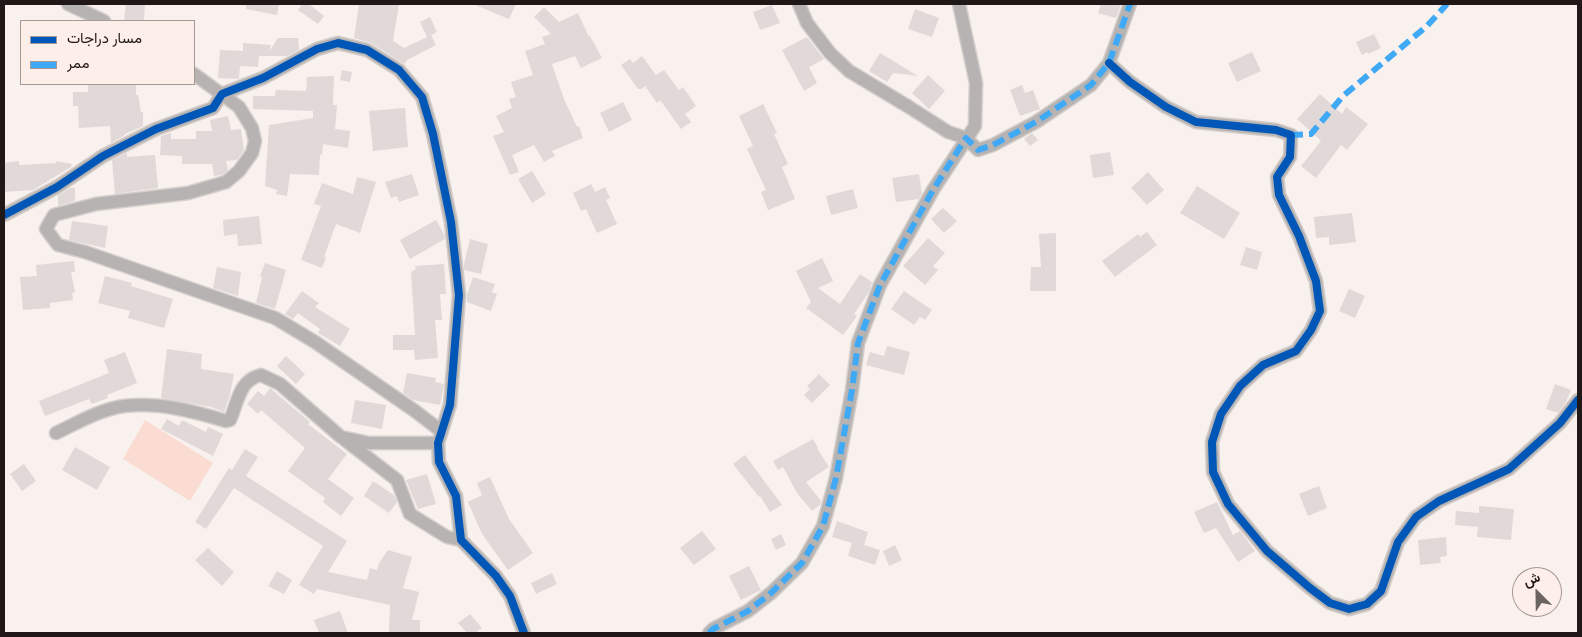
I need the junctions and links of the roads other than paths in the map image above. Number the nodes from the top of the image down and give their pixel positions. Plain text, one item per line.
1 (68, 4) edge
2 (799, 4) edge
3 (959, 4) edge
4 (1130, 4) edge
5 (102, 20) edge
6 (1109, 63) junction
7 (195, 75) edge
8 (222, 94) junction
9 (966, 138) junction
10 (4, 214) edge
11 (1578, 400) edge
12 (56, 433) dead end
13 (341, 437) junction
14 (440, 437) junction
15 (461, 540) junction
16 (524, 633) edge
17 (709, 633) edge

1 - 5 street
2 - 9 street
3 - 9 street
4 - 6 street
6 - 9 street
6 - 11 street
7 - 8 street
8 - 10 street
8 - 14 street
8 - 14 street
9 - 17 street
12 - 13 street
13 - 14 street
13 - 15 street
14 - 15 street
15 - 16 street

